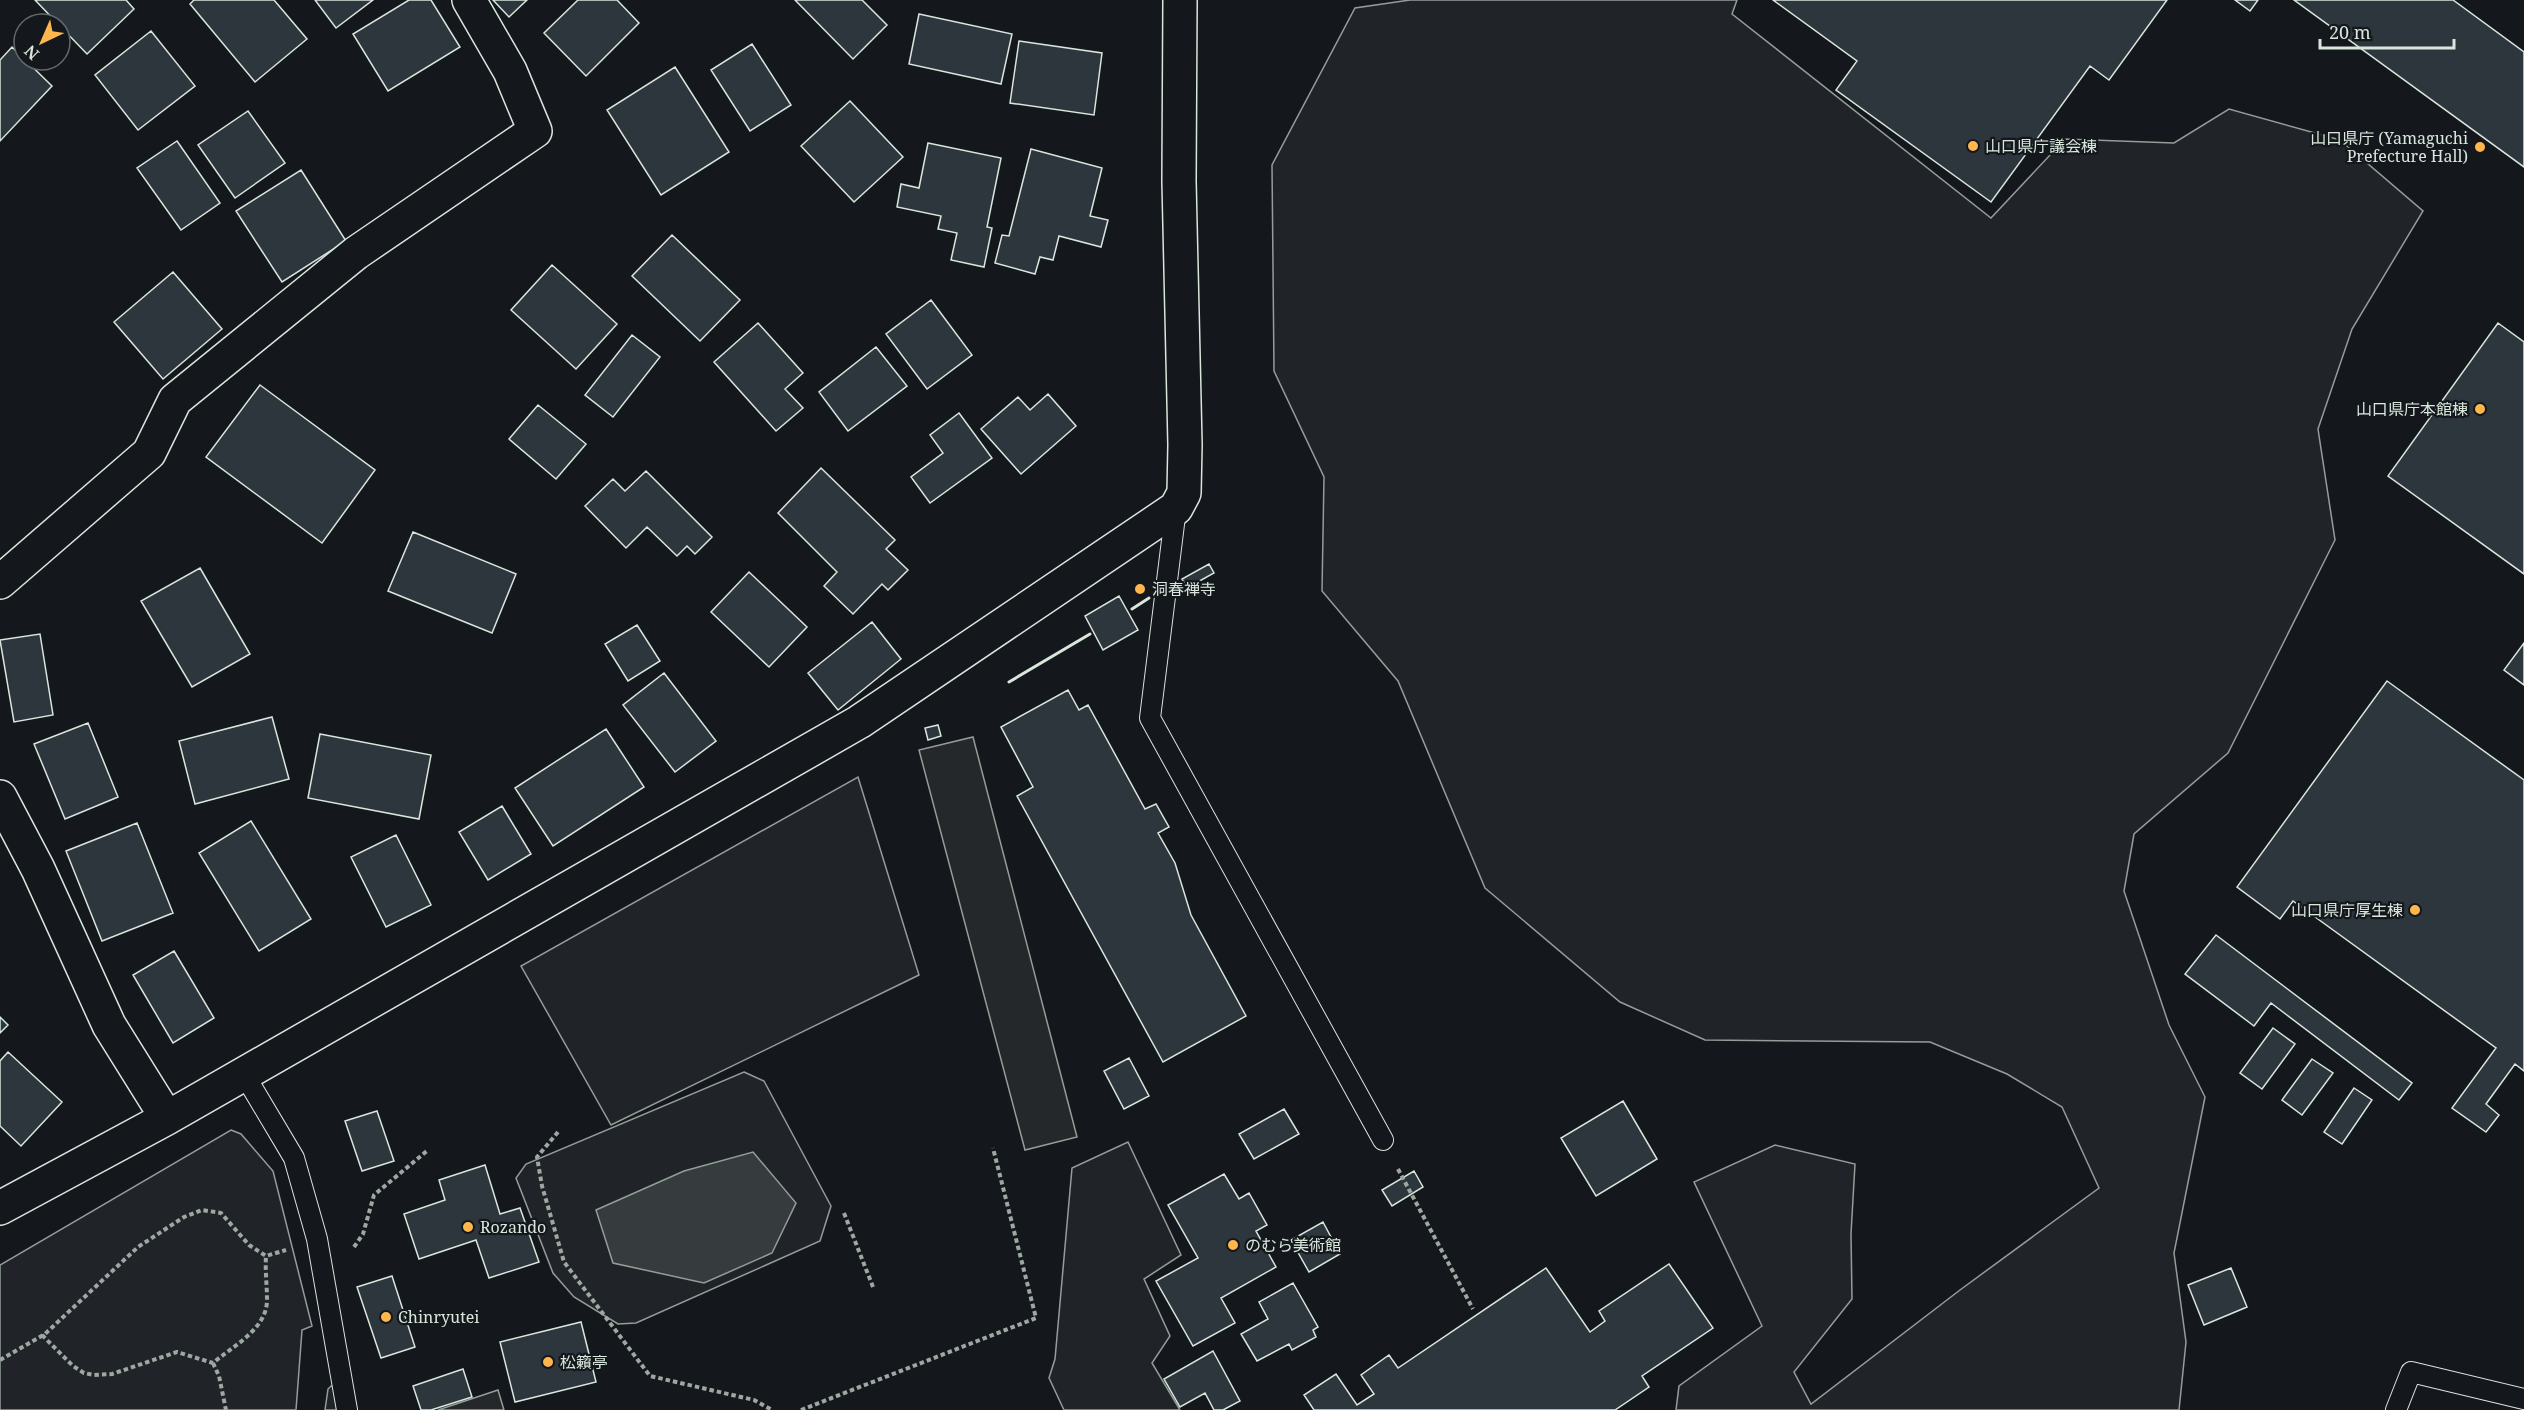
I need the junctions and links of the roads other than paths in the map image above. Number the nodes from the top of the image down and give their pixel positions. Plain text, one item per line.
1 (468, 0) edge
2 (1180, 0) edge
3 (1176, 508) junction
4 (0, 582) edge
5 (0, 796) edge
6 (244, 1074) junction
7 (167, 1118) junction
8 (1383, 1140) road end
9 (0, 1208) edge
10 (2524, 1399) edge
11 (347, 1410) edge
12 (2396, 1410) edge

1 - 4 street
2 - 3 street
3 - 6 street
3 - 8 lane
5 - 7 street
6 - 7 street
6 - 11 lane
7 - 9 street
10 - 12 lane

